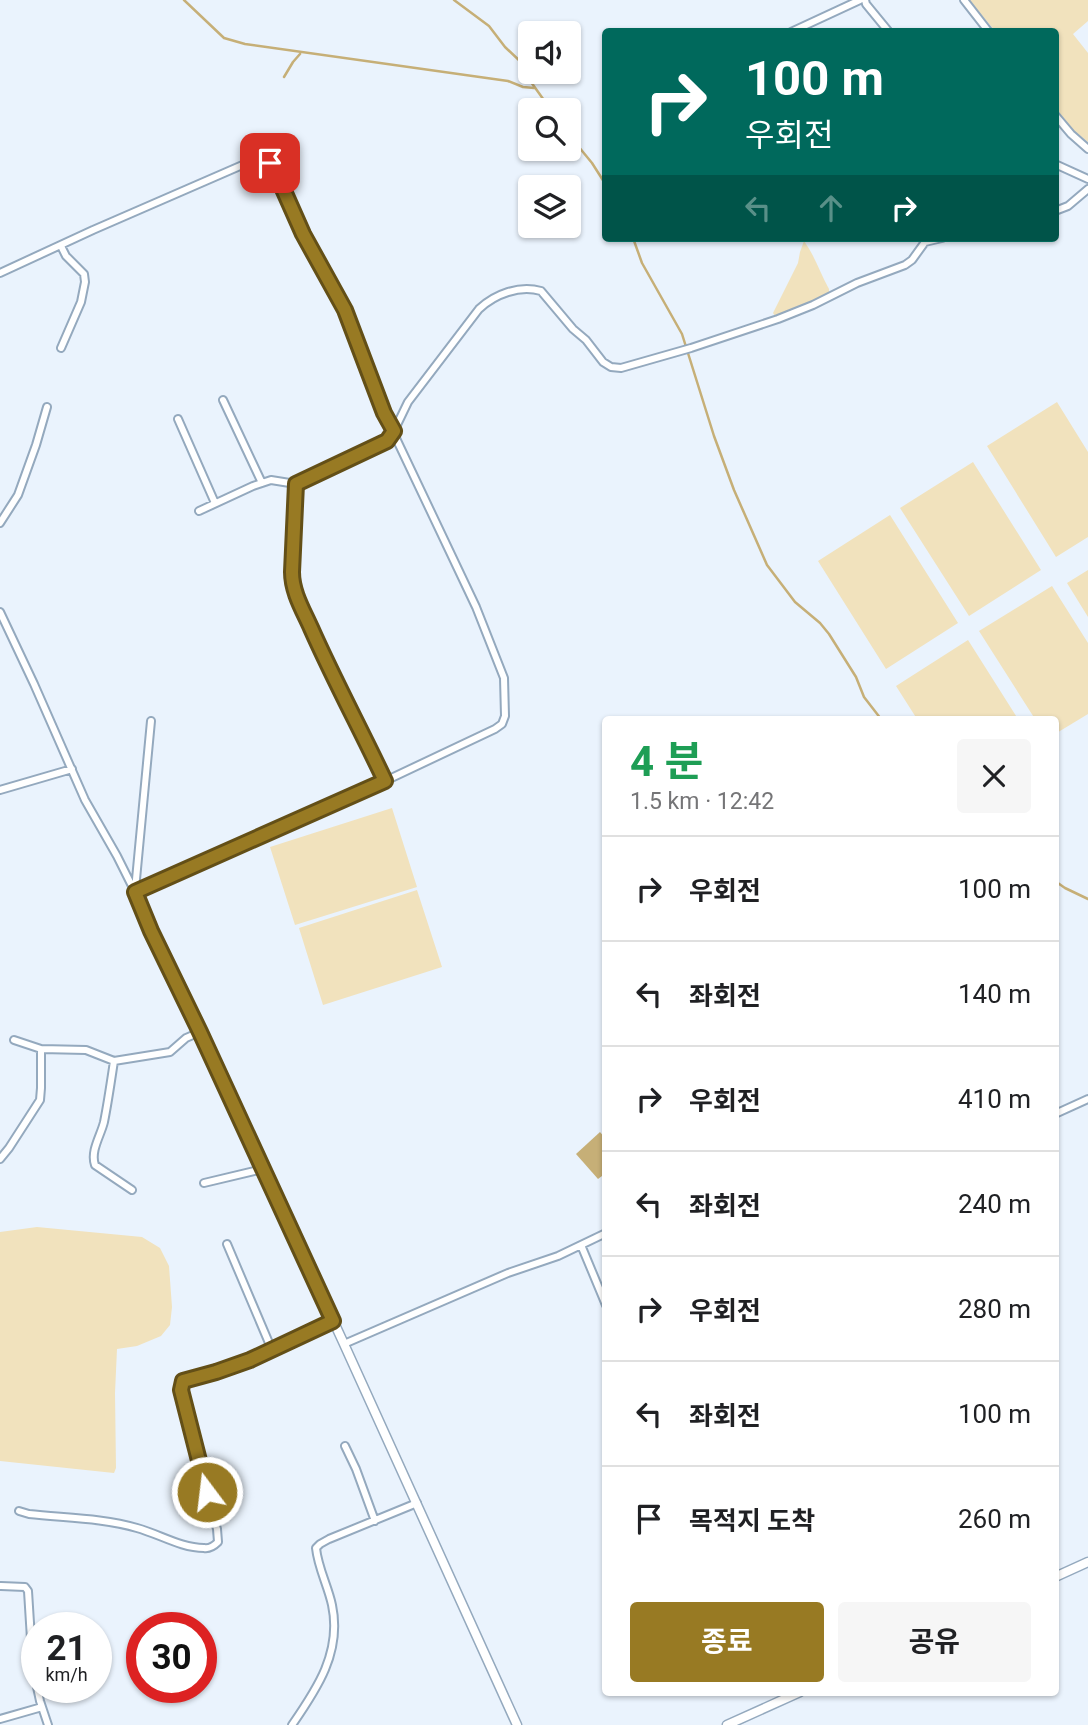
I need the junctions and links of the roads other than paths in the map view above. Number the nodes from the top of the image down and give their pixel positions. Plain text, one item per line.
1 (862, 0) edge
2 (964, 0) edge
3 (799, 28) edge
4 (886, 28) edge
5 (986, 28) edge
6 (1059, 119) edge
7 (1088, 149) edge
8 (1059, 166) edge
9 (1088, 179) edge
10 (1088, 188) edge
11 (1059, 209) edge
12 (925, 242) edge
13 (61, 246) junction
14 (0, 273) edge
15 (61, 348) dead end
16 (223, 400) dead end
17 (47, 407) dead end
18 (178, 419) dead end
19 (394, 431) junction
20 (262, 483) junction
21 (296, 484) junction
22 (215, 503) junction
23 (199, 511) dead end
24 (0, 523) edge
25 (0, 612) edge
26 (151, 721) dead end
27 (72, 769) junction
28 (385, 781) junction
29 (0, 790) edge
30 (135, 892) junction
31 (200, 1032) junction
32 (14, 1040) dead end
33 (41, 1049) junction
34 (114, 1061) junction
35 (1088, 1099) edge
36 (1059, 1112) edge
37 (0, 1159) edge
38 (263, 1169) junction
39 (204, 1184) dead end
40 (132, 1190) dead end
41 (602, 1235) edge
42 (227, 1244) dead end
43 (580, 1245) junction
44 (602, 1296) edge
45 (333, 1321) junction
46 (344, 1344) junction
47 (272, 1350) junction
48 (345, 1446) dead end
49 (417, 1503) junction
50 (19, 1511) dead end
51 (375, 1521) junction
52 (1088, 1562) edge
53 (1059, 1575) edge
54 (1, 1586) edge
55 (29, 1612) edge
56 (791, 1696) edge
57 (41, 1703) edge
58 (42, 1707) junction
59 (0, 1719) edge
60 (48, 1725) edge
61 (292, 1725) edge
62 (517, 1725) edge
63 (727, 1725) edge

1 - 3 street
1 - 4 street
2 - 5 street
6 - 7 street
8 - 9 street
10 - 11 street
12 - 19 street
13 - 14 street
13 - 15 street
13 - 19 street
16 - 20 street
17 - 24 street
18 - 22 street
19 - 21 street
19 - 28 street
20 - 21 street
20 - 22 street
21 - 28 street
22 - 23 street
25 - 27 street
26 - 30 street
27 - 29 street
27 - 30 street
28 - 30 street
30 - 31 street
31 - 34 street
31 - 38 street
32 - 33 street
33 - 34 street
33 - 37 street
34 - 40 street
35 - 36 street
38 - 39 street
38 - 45 street
41 - 43 street
42 - 47 street
43 - 44 street
43 - 46 street
45 - 46 street
45 - 47 street
46 - 49 street
47 - 50 street
48 - 51 street
49 - 51 street
49 - 62 street
51 - 61 street
52 - 53 street
54 - 55 street
56 - 63 street
57 - 58 street
58 - 59 street
58 - 60 street

